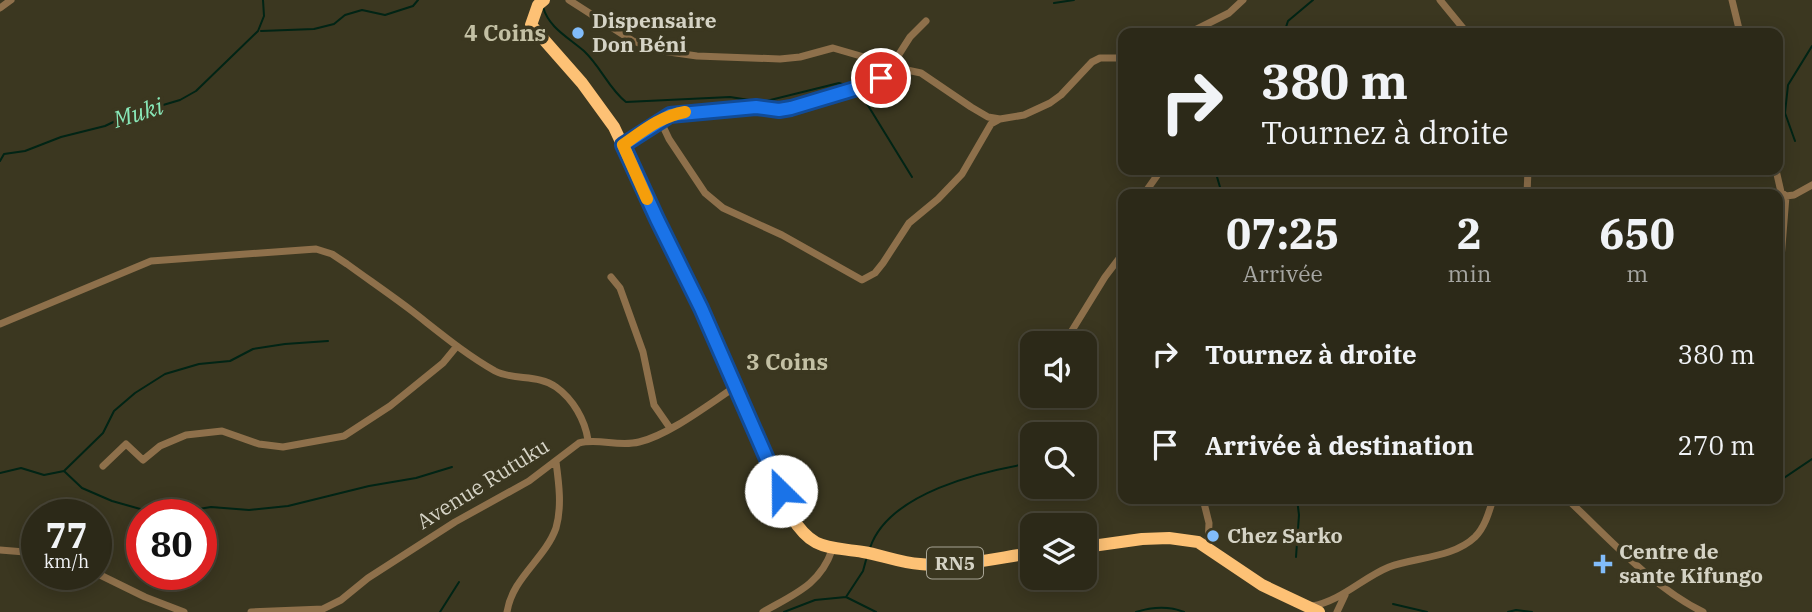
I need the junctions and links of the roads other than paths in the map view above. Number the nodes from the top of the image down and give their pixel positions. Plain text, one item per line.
1 (10, 0) edge
2 (569, 0) edge
3 (1243, 0) edge
4 (1440, 0) edge
5 (1732, 0) edge
6 (542, 2) edge
7 (0, 8) edge
8 (926, 21) dead end
9 (1199, 28) edge
10 (1463, 28) edge
11 (1739, 28) edge
12 (1118, 58) edge
13 (889, 70) junction
14 (1000, 119) junction
15 (660, 120) junction
16 (623, 145) junction
17 (1158, 175) edge
18 (1152, 184) junction
19 (1812, 185) edge
20 (1148, 189) edge
21 (1154, 189) edge
22 (1783, 194) edge
23 (1786, 196) junction
24 (1783, 236) edge
25 (1118, 260) edge
26 (611, 277) dead end
27 (0, 324) edge
28 (1072, 331) edge
29 (457, 346) junction
30 (735, 387) junction
31 (670, 428) junction
32 (588, 440) junction
33 (556, 463) junction
34 (103, 466) dead end
35 (1204, 504) edge
36 (1491, 504) edge
37 (1572, 504) edge
38 (1097, 545) edge
39 (1208, 547) junction
40 (0, 550) edge
41 (832, 550) junction
42 (21, 552) edge
43 (1020, 555) edge
44 (112, 581) edge
45 (1345, 594) junction
46 (1313, 610) edge
47 (323, 611) edge
48 (184, 612) edge
49 (251, 612) edge
50 (507, 612) edge
51 (764, 612) edge
52 (1337, 612) edge
53 (1703, 612) edge

1 - 7 street
2 - 13 street
3 - 9 street
4 - 10 street
5 - 11 street
6 - 16 highway, RN5
8 - 13 street
12 - 14 street
13 - 14 street
13 - 15 street
14 - 15 street
15 - 16 street
16 - 30 highway, RN5
17 - 18 street
18 - 20 street
18 - 21 street
19 - 23 street
22 - 23 street
23 - 24 street
25 - 28 street
26 - 31 street
27 - 29 street
29 - 32 street
29 - 34 street
30 - 31 street
30 - 41 highway, RN5
31 - 32 street
32 - 33 street, Avenue Rutuku
33 - 47 street, Avenue Rutuku
33 - 50 street
35 - 39 street
36 - 45 street
37 - 53 street
38 - 39 highway
39 - 46 highway
40 - 42 street
41 - 43 highway, RN5
41 - 51 street
44 - 48 street
45 - 46 street
45 - 52 street
47 - 49 street, Avenue Rutuku

